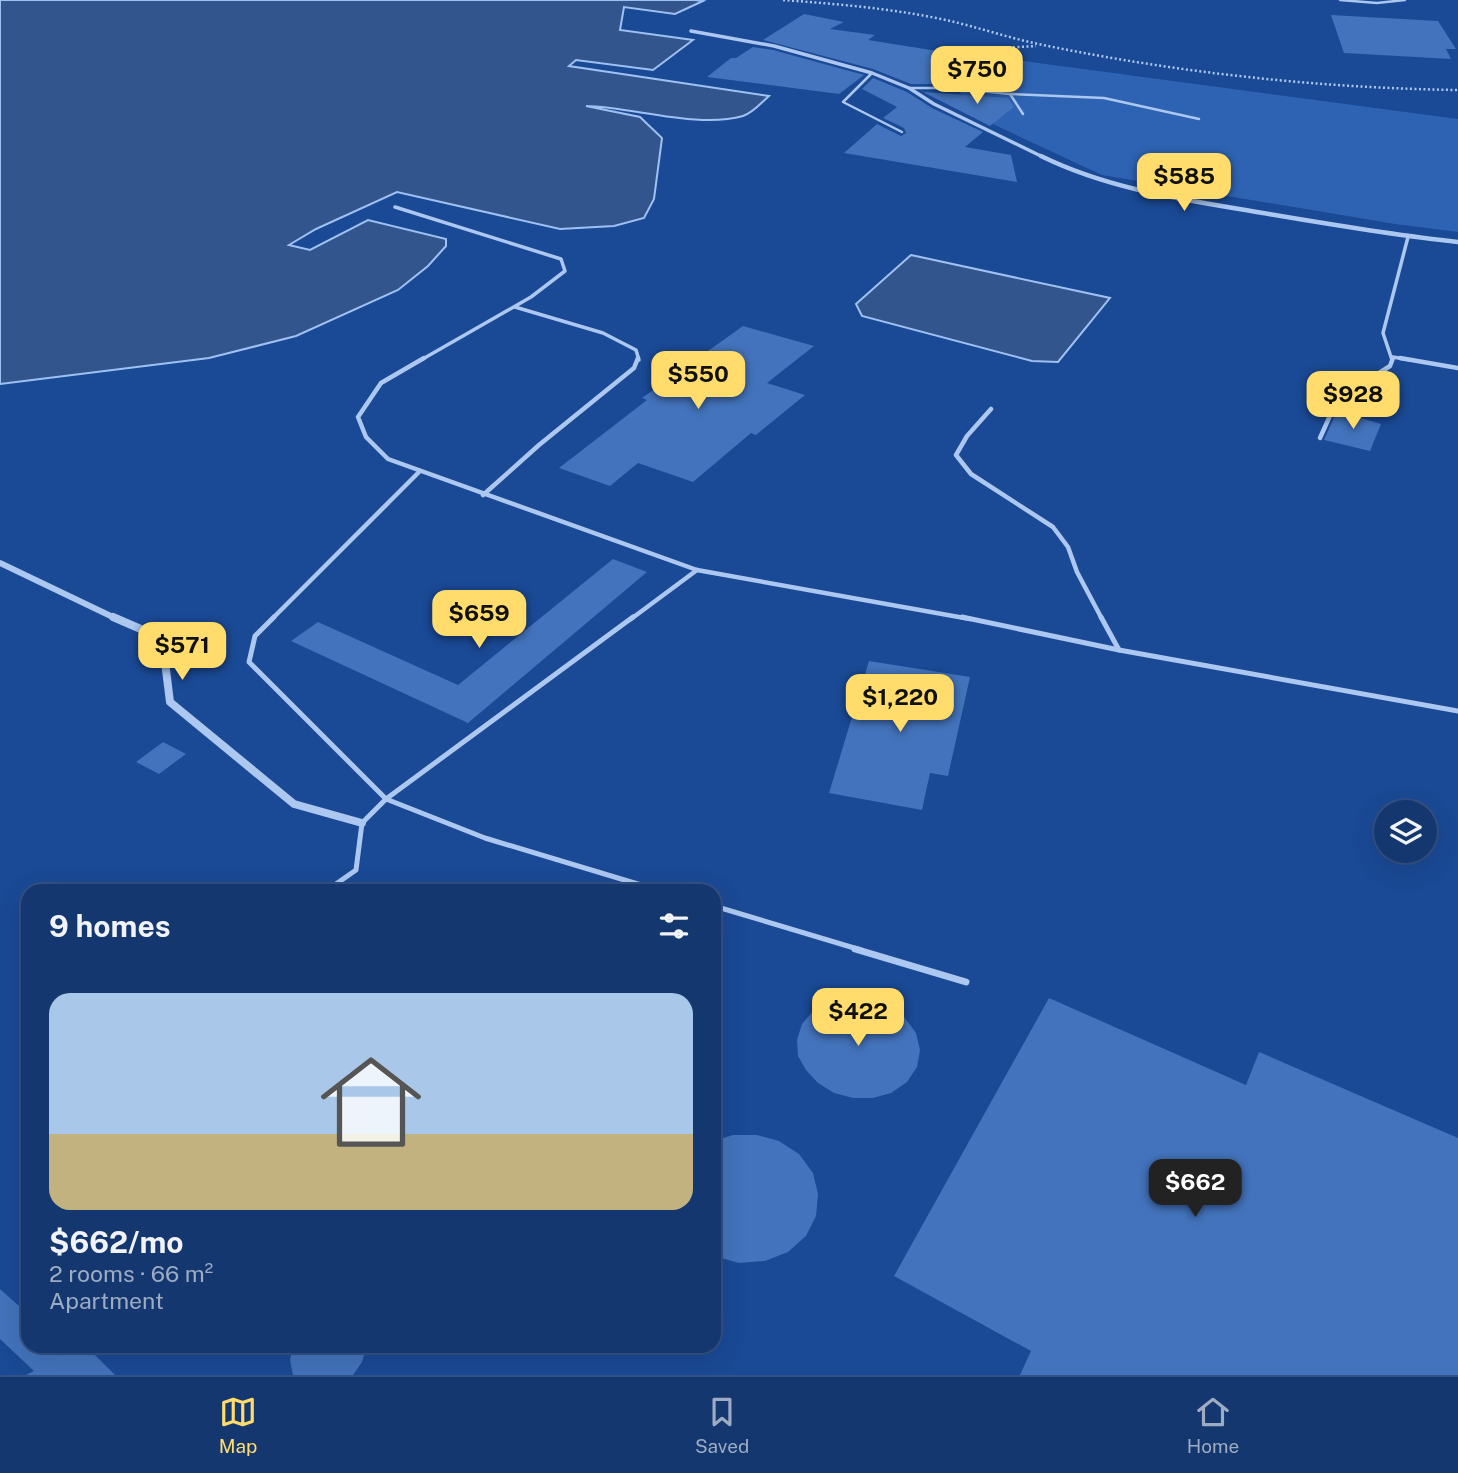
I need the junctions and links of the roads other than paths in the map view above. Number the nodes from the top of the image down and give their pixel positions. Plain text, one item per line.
1 (1340, 0) edge
2 (1405, 0) edge
3 (691, 31) dead end
4 (872, 74) junction
5 (909, 88) junction
6 (1010, 94) junction
7 (1023, 114) dead end
8 (1199, 119) dead end
9 (902, 132) dead end
10 (396, 207) dead end
11 (1408, 237) junction
12 (1458, 242) edge
13 (515, 307) junction
14 (1392, 357) junction
15 (1458, 368) edge
16 (991, 409) dead end
17 (1320, 438) dead end
18 (420, 471) junction
19 (483, 495) junction
20 (0, 563) edge
21 (697, 570) junction
22 (1119, 650) junction
23 (1458, 711) edge
24 (386, 799) junction
25 (362, 823) junction
26 (336, 884) edge
27 (639, 884) edge
28 (721, 908) edge
29 (966, 982) dead end

1 - 2 lane
3 - 4 street
4 - 5 street
4 - 9 lane
5 - 6 lane
5 - 11 street
6 - 7 lane
6 - 8 lane
10 - 13 lane
11 - 12 street
11 - 14 lane
13 - 18 lane
13 - 19 lane
14 - 15 lane
14 - 17 lane
16 - 22 lane
18 - 19 lane
18 - 24 lane
19 - 21 lane
20 - 25 street
21 - 22 lane
21 - 24 lane
22 - 23 lane
24 - 25 lane
24 - 27 lane
25 - 26 lane
28 - 29 lane

